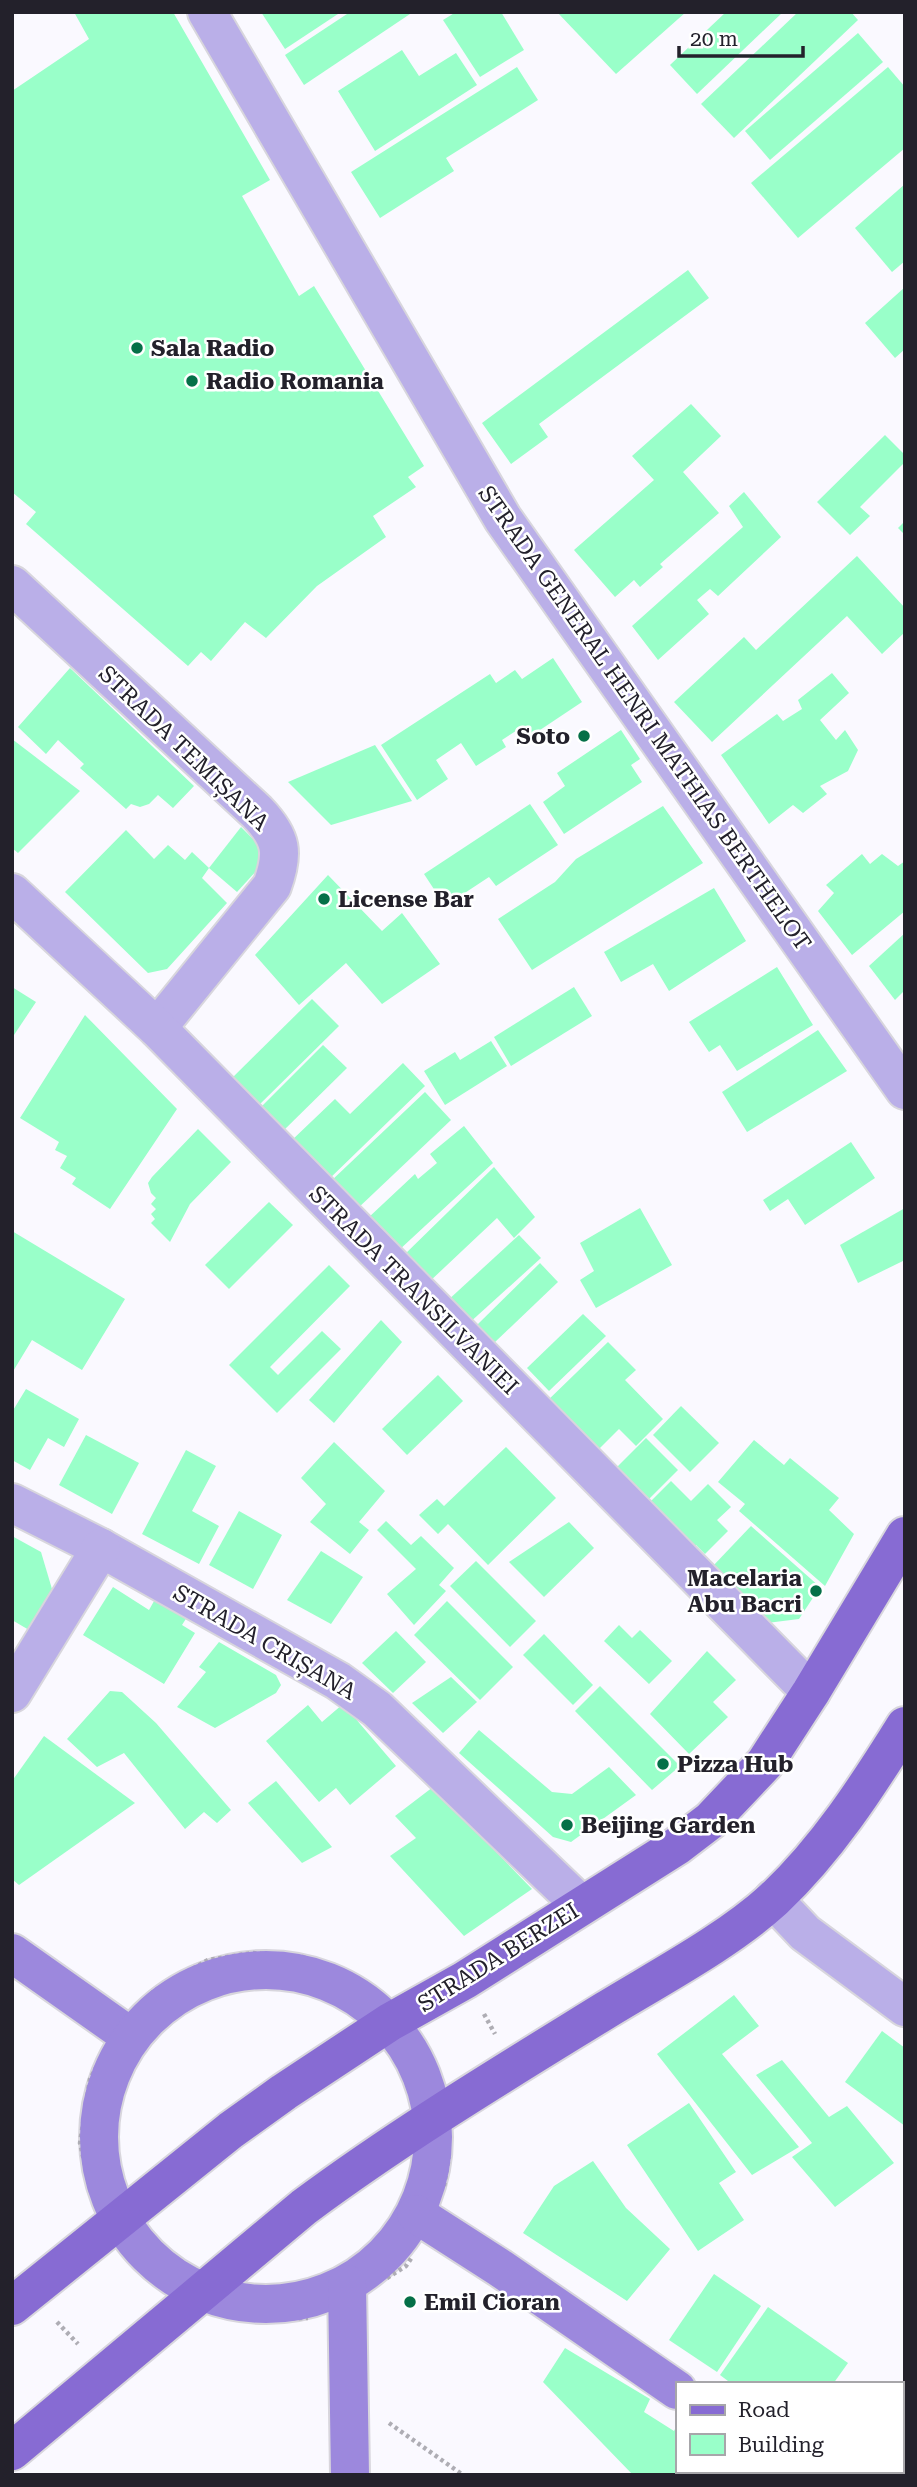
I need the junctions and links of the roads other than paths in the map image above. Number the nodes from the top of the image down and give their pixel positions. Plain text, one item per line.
1 (207, 12) edge
2 (12, 585) edge
3 (12, 893) edge
4 (157, 1028) junction
5 (905, 1090) edge
6 (12, 1503) edge
7 (905, 1536) edge
8 (101, 1549) junction
9 (811, 1692) junction
10 (12, 1693) edge
11 (905, 1726) edge
12 (773, 1899) junction
13 (581, 1905) junction
14 (12, 1953) edge
15 (905, 2007) edge
16 (396, 2019) junction
17 (125, 2032) junction
18 (433, 2117) junction
19 (415, 2214) junction
20 (110, 2226) junction
21 (346, 2284) junction
22 (203, 2291) junction
23 (20, 2299) edge
24 (676, 2389) edge
25 (12, 2451) edge
26 (350, 2475) edge

1 - 5 street, STRADA GENERAL HENRI MATHIAS BERTHELOT
2 - 4 street, STRADA TEMIȘANA
3 - 4 street, STRADA TRANSILVANIEI
4 - 9 street, STRADA TRANSILVANIEI
6 - 8 street, STRADA CRIȘANA
7 - 9 main road, STRADA BERZEI
8 - 10 street
8 - 13 street, STRADA CRIȘANA
9 - 13 main road, STRADA BERZEI
11 - 12 main road
12 - 15 street
12 - 18 main road
13 - 16 main road, STRADA BERZEI
14 - 17 main road
16 - 17 main road
16 - 18 main road
16 - 20 main road, STRADA BERZEI
17 - 20 main road
18 - 19 main road
18 - 22 main road
19 - 21 main road
19 - 24 main road
20 - 22 main road
20 - 23 main road, STRADA BERZEI
21 - 22 main road
21 - 26 main road
22 - 25 main road

